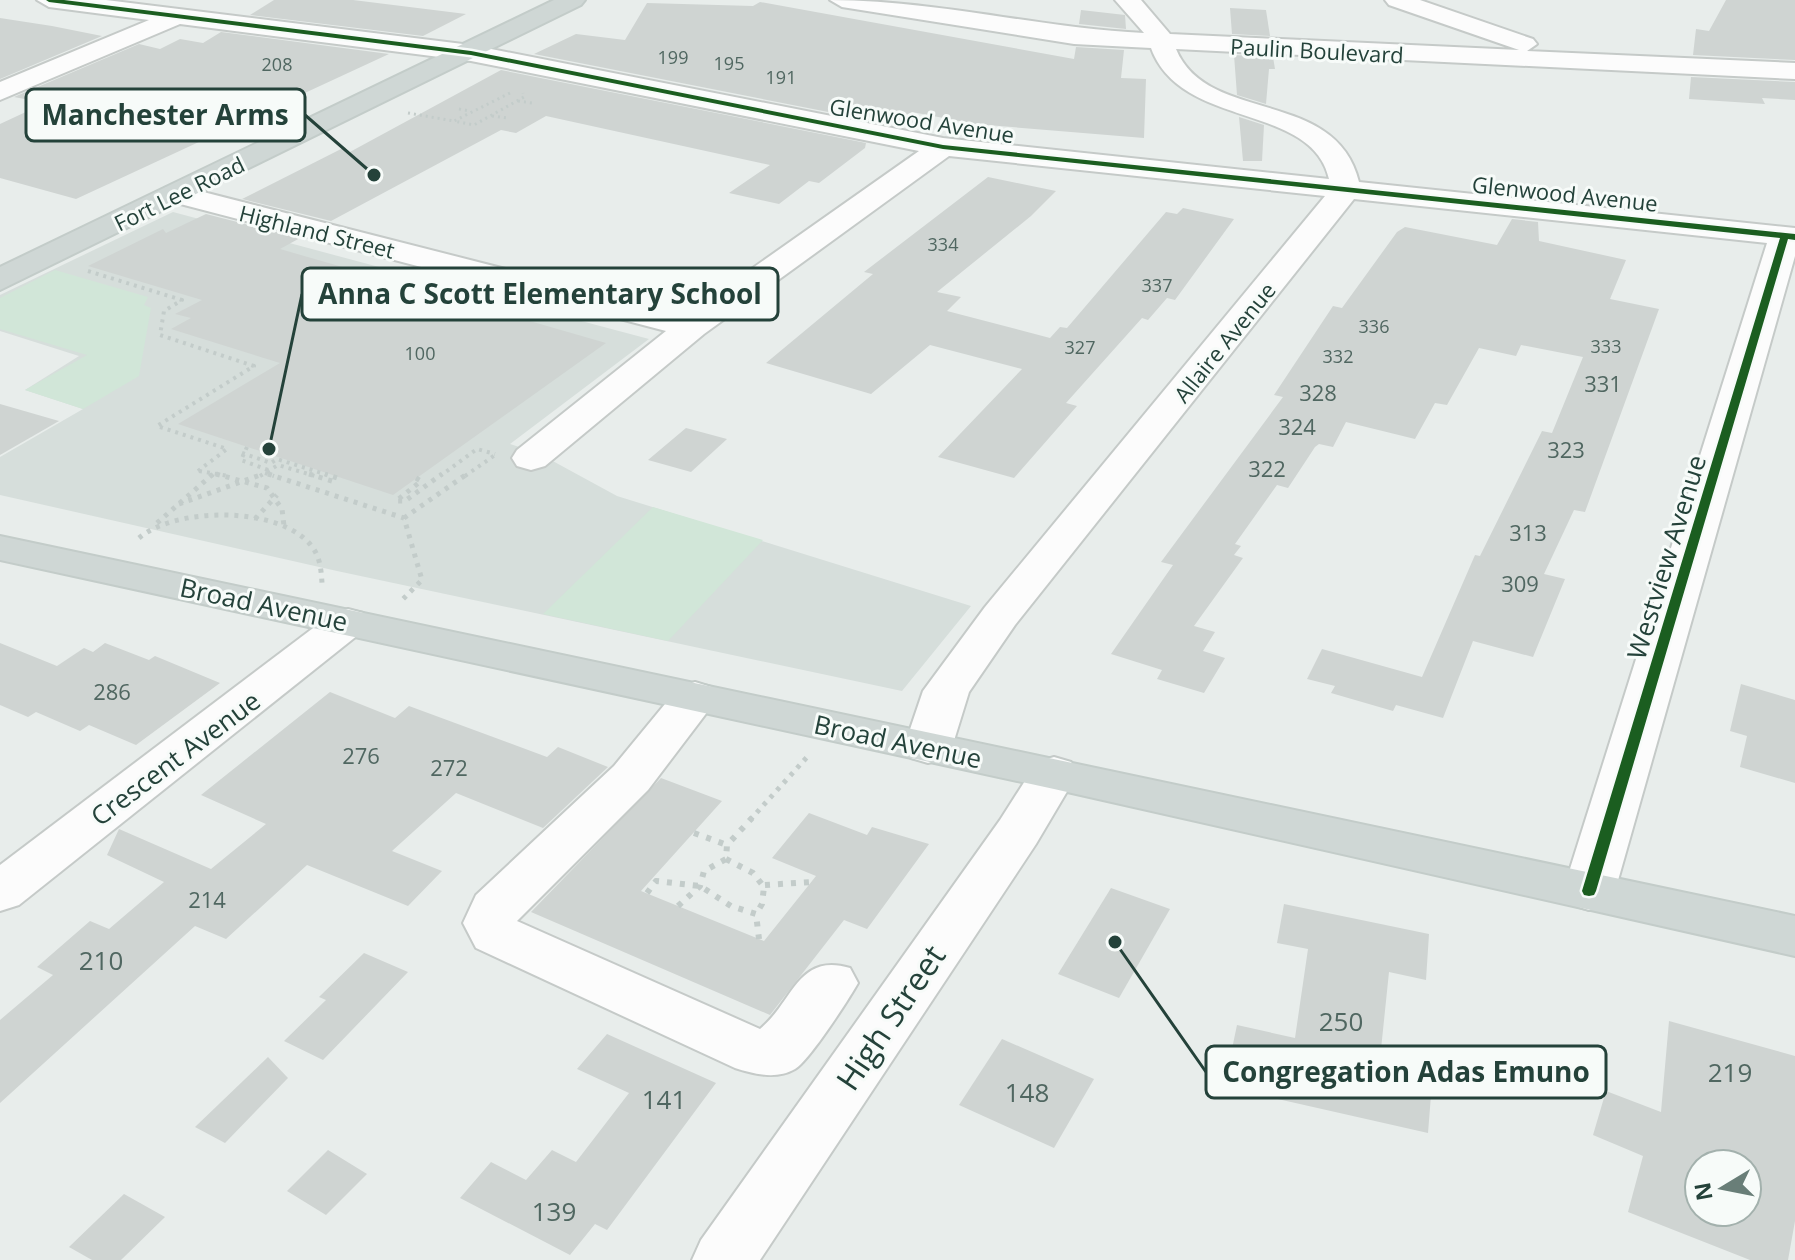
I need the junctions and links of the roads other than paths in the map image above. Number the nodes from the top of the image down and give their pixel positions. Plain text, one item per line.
1 (49, 0) edge
2 (573, 0) edge
3 (842, 0) edge
4 (1127, 0) edge
5 (1397, 0) edge
6 (180, 15) junction
7 (1160, 43) junction
8 (471, 53) junction
9 (1592, 63) junction
10 (1795, 71) edge
11 (0, 92) edge
12 (943, 147) junction
13 (1346, 190) junction
14 (176, 194) junction
15 (1790, 236) edge
16 (0, 280) edge
17 (692, 327) junction
18 (531, 458) dead end
19 (0, 548) edge
20 (347, 621) junction
21 (695, 697) junction
22 (928, 747) junction
23 (1054, 773) junction
24 (1589, 891) junction
25 (0, 892) edge
26 (1795, 936) edge
27 (830, 983) dead end
28 (724, 1260) edge

1 - 6 street, Glenwood Avenue
2 - 8 main road, Fort Lee Road
3 - 7 street, Paulin Boulevard
4 - 7 street
5 - 9 street
6 - 8 street, Glenwood Avenue
6 - 11 street
7 - 9 street, Paulin Boulevard
7 - 13 street
8 - 12 street, Glenwood Avenue
8 - 14 main road, Fort Lee Road
9 - 10 street, Paulin Boulevard
12 - 13 street, Glenwood Avenue
12 - 17 street
13 - 15 street, Glenwood Avenue
13 - 22 street, Allaire Avenue
14 - 16 main road, Fort Lee Road
14 - 17 street, Highland Street
15 - 24 street, Westview Avenue
17 - 18 street
19 - 20 main road, Broad Avenue
20 - 21 main road, Broad Avenue
20 - 25 street, Crescent Avenue
21 - 22 main road, Broad Avenue
21 - 27 street
22 - 23 main road, Broad Avenue
23 - 24 main road, Broad Avenue
23 - 28 street, High Street
24 - 26 main road, Broad Avenue

